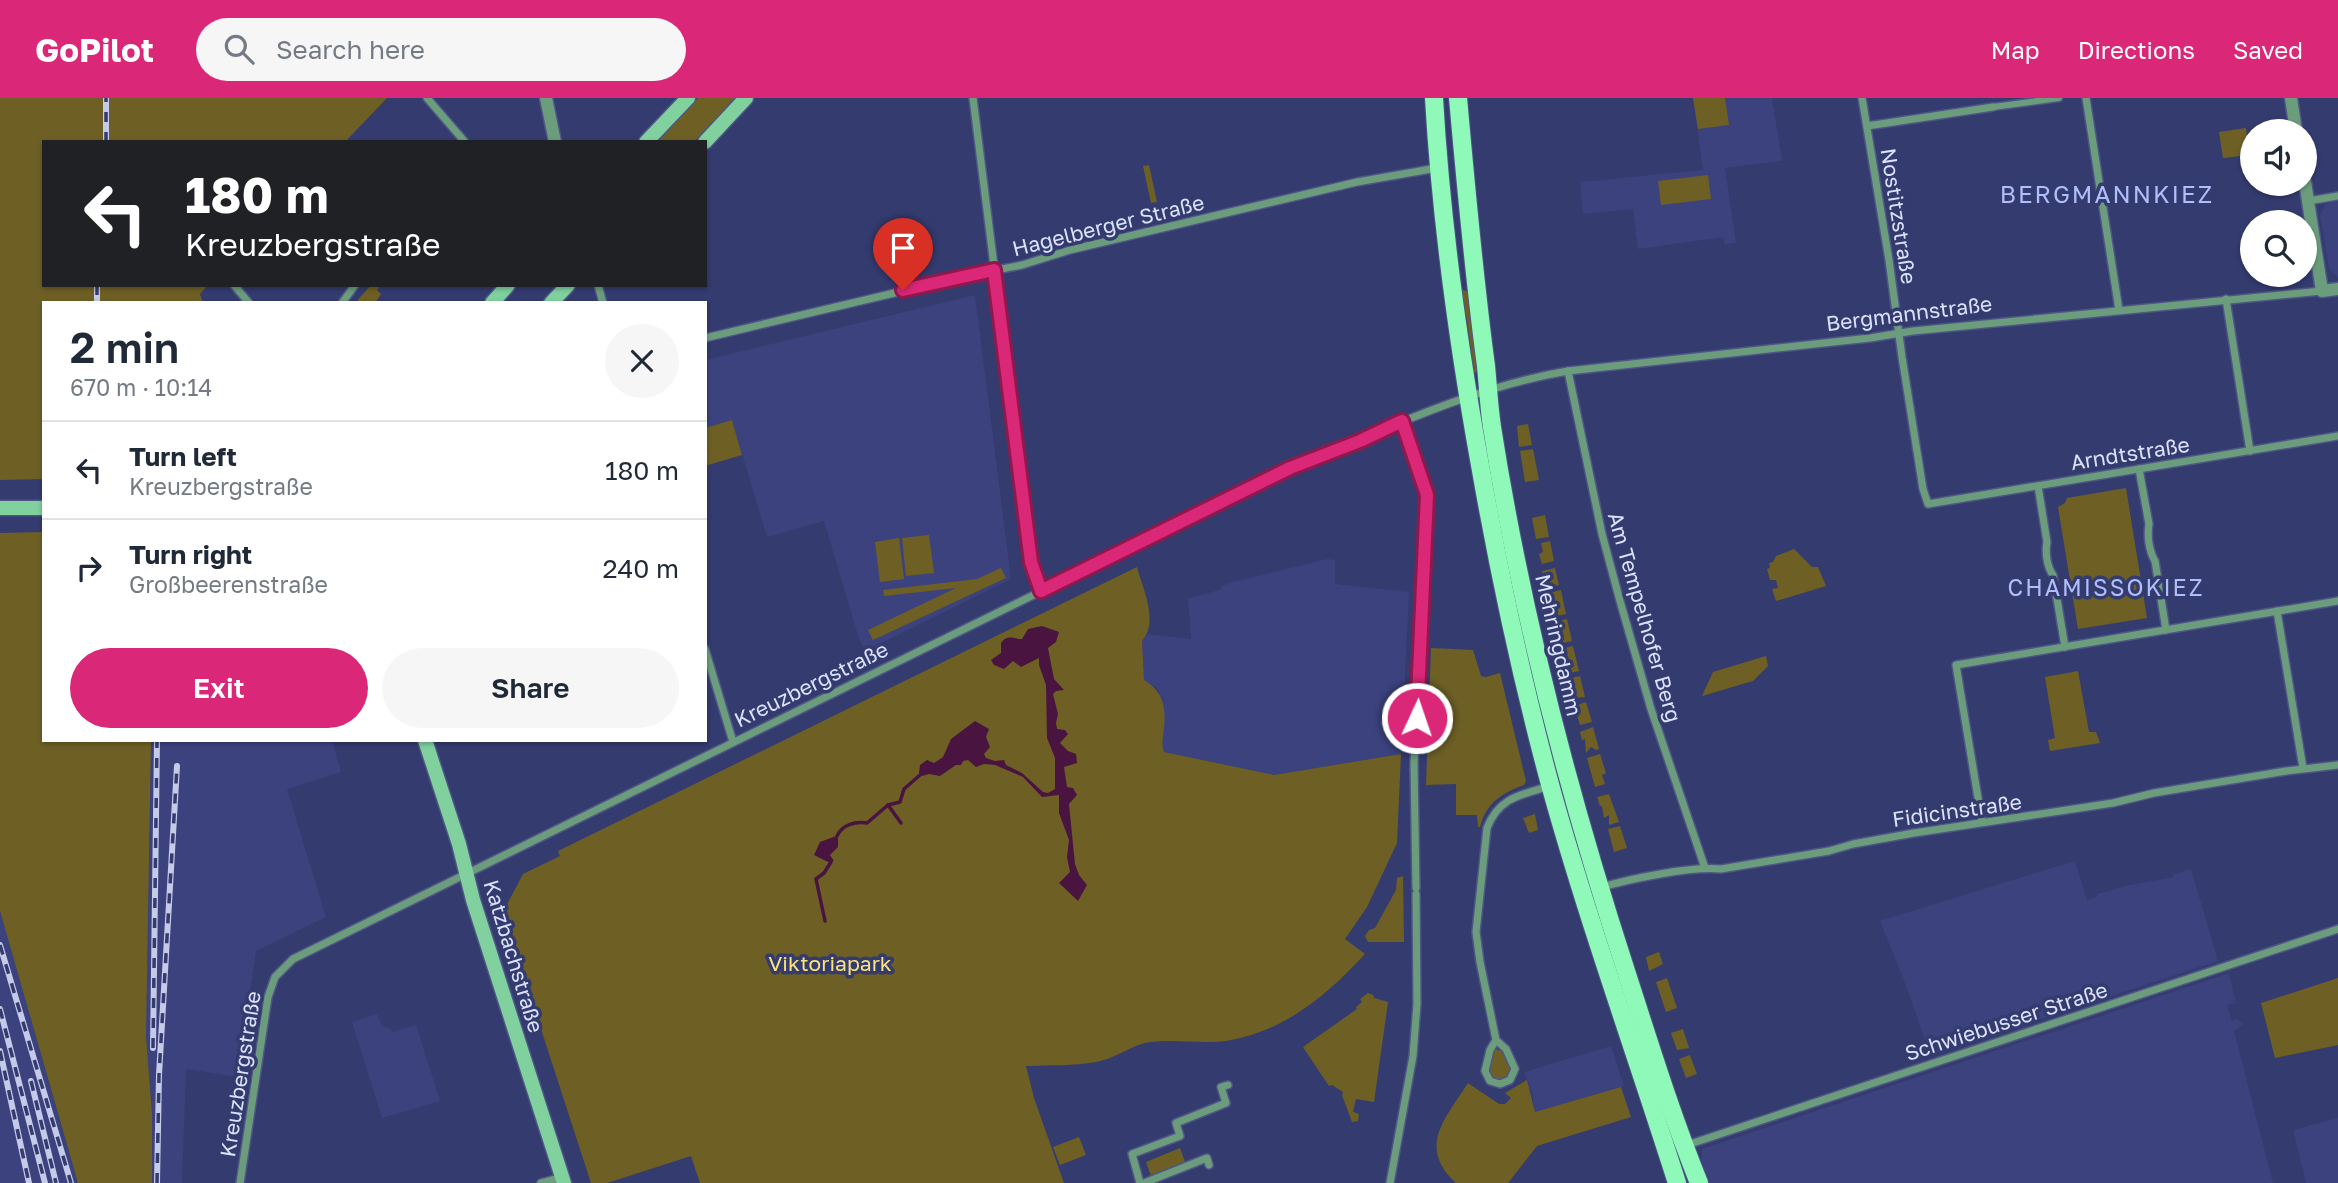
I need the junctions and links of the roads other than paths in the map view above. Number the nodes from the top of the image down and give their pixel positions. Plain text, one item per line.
1 (427, 98) edge
2 (546, 98) edge
3 (688, 98) edge
4 (746, 98) edge
5 (973, 98) edge
6 (1434, 98) edge
7 (1458, 98) edge
8 (1862, 98) edge
9 (2059, 98) edge
10 (2086, 98) edge
11 (2291, 98) edge
12 (1993, 107) joint
13 (2294, 119) edge
14 (1867, 126) junction
15 (464, 140) edge
16 (555, 140) edge
17 (648, 140) edge
18 (707, 140) edge
19 (1438, 168) junction
20 (2307, 196) edge
21 (2338, 196) edge
22 (2308, 201) junction
23 (994, 270) junction
24 (236, 287) edge
25 (506, 287) edge
26 (566, 287) edge
27 (2338, 289) edge
28 (2322, 291) junction
29 (2226, 299) junction
30 (247, 301) edge
31 (494, 301) edge
32 (553, 301) edge
33 (2119, 310) junction
34 (1900, 334) junction
35 (707, 338) edge
36 (1568, 371) junction
37 (1488, 392) junction
38 (1468, 399) junction
39 (1402, 421) junction
40 (2338, 436) edge
41 (2250, 451) junction
42 (2139, 469) junction
43 (2038, 486) junction
44 (1928, 504) joint
45 (0, 508) edge
46 (42, 508) edge
47 (1041, 591) junction
48 (2338, 601) edge
49 (2277, 611) junction
50 (2166, 630) junction
51 (2065, 647) junction
52 (707, 656) edge
53 (426, 742) edge
54 (733, 742) junction
55 (2338, 765) edge
56 (2303, 768) junction
57 (1551, 786) junction
58 (1982, 822) junction
59 (1705, 868) junction
60 (466, 874) junction
61 (1591, 891) junction
62 (2338, 929) edge
63 (1496, 1040) junction
64 (1228, 1085) dead end
65 (1676, 1149) junction
66 (1209, 1165) dead end
67 (563, 1180) edge
68 (240, 1183) edge
69 (541, 1183) edge
70 (1142, 1183) edge
71 (1390, 1183) edge
72 (1677, 1183) edge
73 (1699, 1183) edge

1 - 15 street
2 - 16 street
3 - 17 main road
4 - 18 main road
5 - 23 street
6 - 19 main road, Mehringdamm
7 - 37 main road, Mehringdamm
8 - 14 street, Nostitzstraße
9 - 12 street
10 - 33 street
11 - 13 street
12 - 14 street
14 - 34 street, Nostitzstraße
19 - 23 street, Hagelberger Straße
19 - 38 main road, Mehringdamm
20 - 22 street
21 - 22 street
22 - 28 street
23 - 35 street, Hagelberger Straße
23 - 47 street
24 - 30 street
25 - 31 main road
26 - 32 main road
27 - 28 street, Bergmannstraße
28 - 29 street, Bergmannstraße
29 - 33 street, Bergmannstraße
29 - 41 street
33 - 34 street, Bergmannstraße
34 - 36 street, Bergmannstraße
34 - 44 street, Nostitzstraße
36 - 37 street, Bergmannstraße
36 - 59 street, Am Tempelhofer Berg
37 - 38 street, Kreuzbergstraße
37 - 61 main road, Mehringdamm
38 - 39 street, Kreuzbergstraße
38 - 57 main road, Mehringdamm
39 - 47 street, Kreuzbergstraße
39 - 71 street
40 - 41 street, Arndtstraße
41 - 42 street, Arndtstraße
42 - 43 street, Arndtstraße
42 - 50 street
43 - 44 street, Arndtstraße
43 - 51 street
45 - 46 main road
47 - 54 street, Kreuzbergstraße
48 - 49 street
49 - 50 street
49 - 56 street
50 - 51 street
51 - 58 street
52 - 54 street
53 - 60 main road, Katzbachstraße
54 - 60 street, Kreuzbergstraße
55 - 56 street, Fidicinstraße
56 - 58 street, Fidicinstraße
57 - 61 main road, Mehringdamm
57 - 63 street
58 - 59 street, Fidicinstraße
59 - 61 street, Fidicinstraße
60 - 67 main road, Katzbachstraße
60 - 68 street, Kreuzbergstraße
61 - 65 main road, Mehringdamm
62 - 65 street, Schwiebusser Straße
63 - 63 street
64 - 70 street
65 - 72 main road, Mehringdamm
65 - 73 main road, Mehringdamm
66 - 70 street
67 - 69 street

